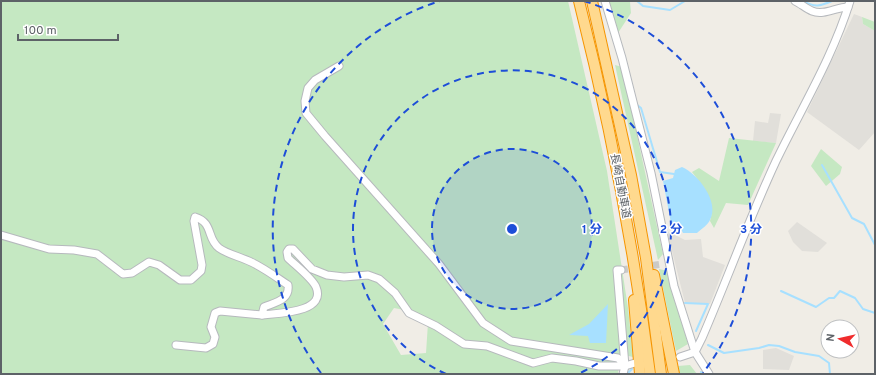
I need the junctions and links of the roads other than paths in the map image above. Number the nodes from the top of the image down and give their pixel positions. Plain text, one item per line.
1 (580, 1) edge
2 (592, 1) edge
3 (605, 1) edge
4 (796, 1) edge
5 (849, 4) edge
6 (339, 66) dead end
7 (622, 131) junction
8 (627, 219) junction
9 (1, 235) edge
10 (621, 270) dead end
11 (262, 315) junction
12 (176, 345) dead end
13 (695, 352) junction
14 (680, 357) dead end
15 (635, 363) dead end
16 (625, 366) junction
17 (623, 374) edge
18 (640, 374) edge
19 (650, 374) edge
20 (662, 374) edge
21 (674, 374) edge
22 (709, 374) edge

1 - 8 highway, 長崎自動車道
2 - 7 highway, 長崎自動車道
3 - 13 street
4 - 5 street
5 - 13 street
6 - 16 street
7 - 20 highway, 長崎自動車道
7 - 21 highway
8 - 18 highway
8 - 19 highway, 長崎自動車道
9 - 11 street
10 - 16 street
11 - 12 street
11 - 16 street
13 - 14 street
13 - 22 street
15 - 16 street
16 - 17 street

